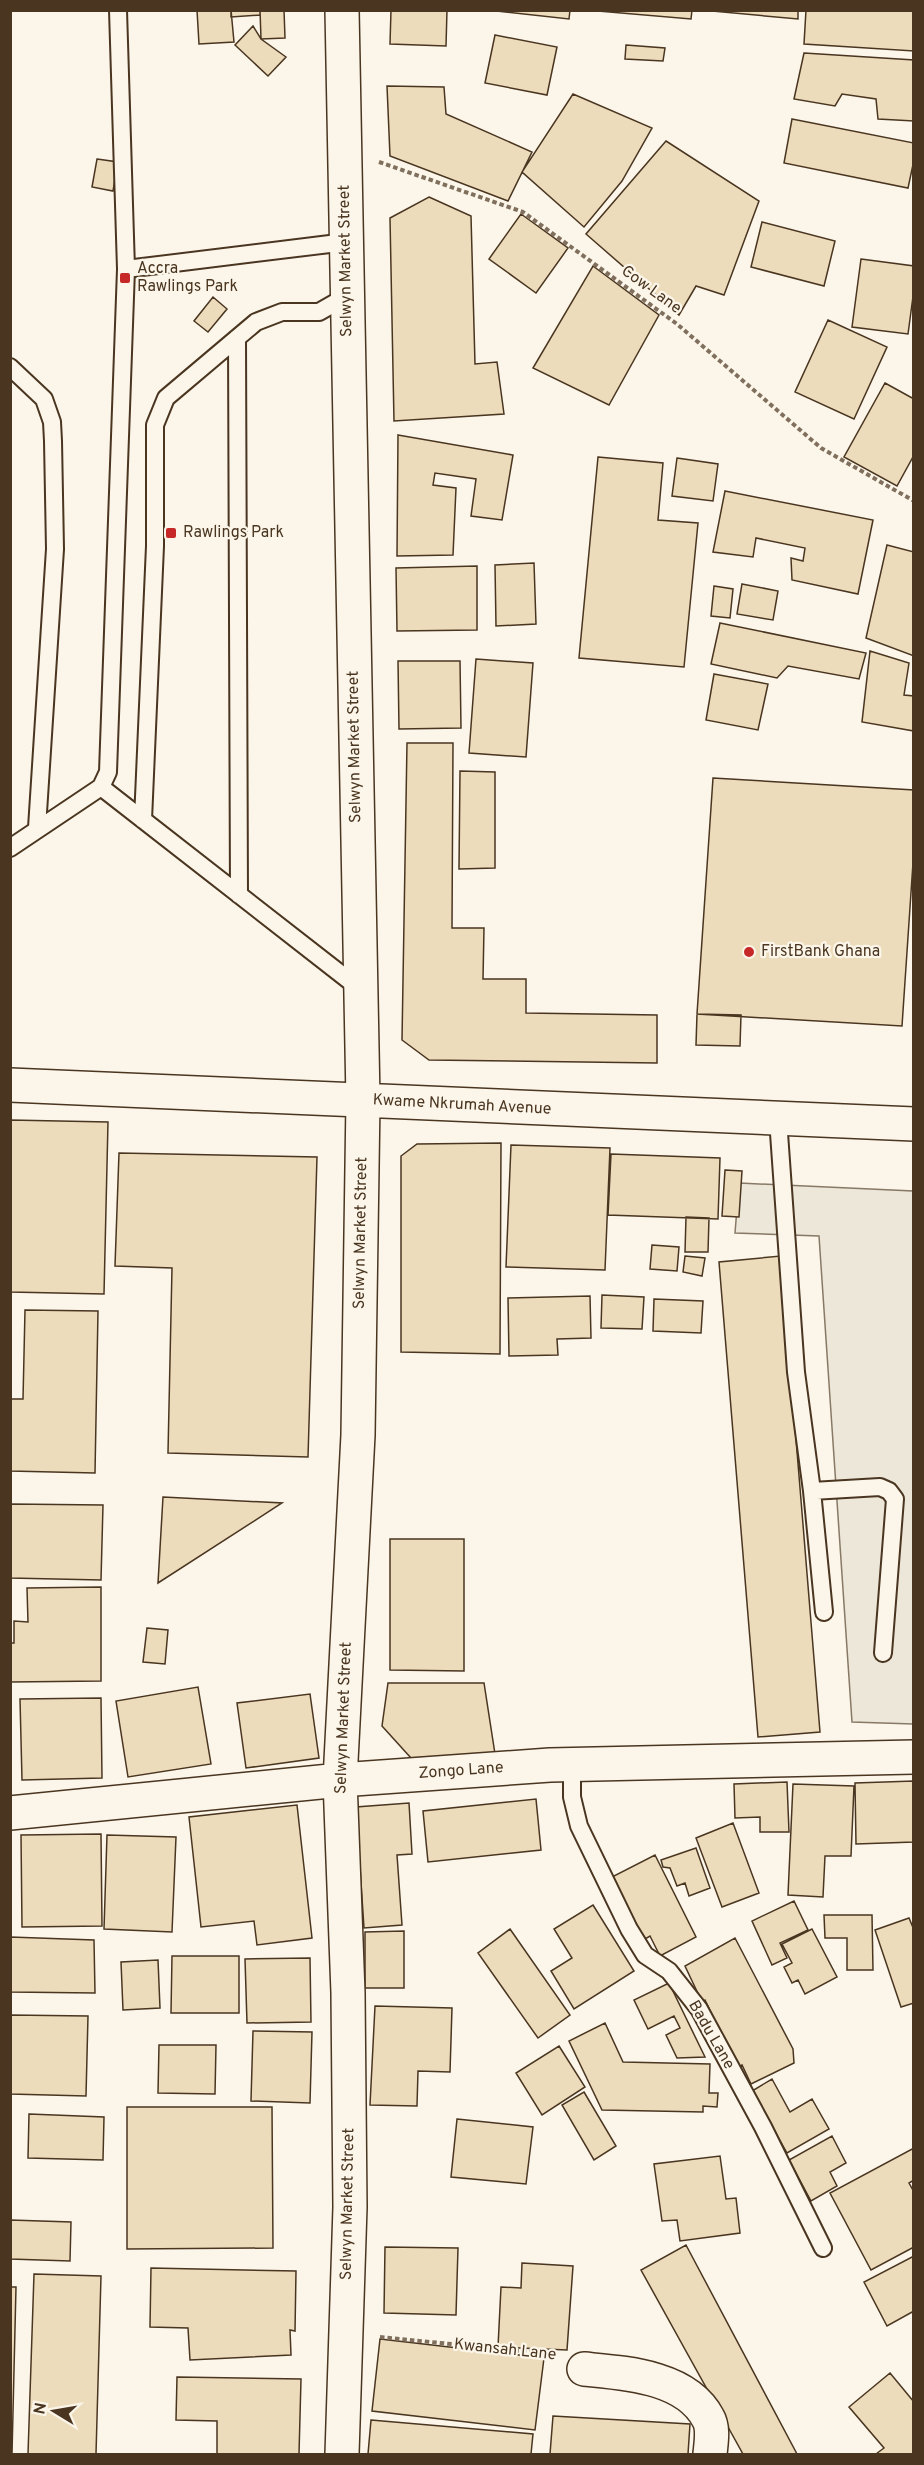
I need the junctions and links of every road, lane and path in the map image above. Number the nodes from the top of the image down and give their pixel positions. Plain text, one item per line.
1 (118, 10) edge
2 (342, 10) edge
3 (344, 150) junction
4 (346, 242) junction
5 (126, 269) junction
6 (347, 296) junction
7 (237, 338) junction
8 (10, 367) edge
9 (914, 501) edge
10 (101, 788) junction
11 (144, 820) junction
12 (37, 828) junction
13 (10, 848) edge
14 (239, 895) junction
15 (360, 989) junction
16 (10, 1085) edge
17 (363, 1100) junction
18 (778, 1119) junction
19 (914, 1124) edge
20 (812, 1491) junction
21 (824, 1612) dead end
22 (883, 1653) dead end
23 (914, 1757) edge
24 (572, 1764) junction
25 (340, 1780) junction
26 (10, 1813) edge
27 (823, 2248) dead end
28 (346, 2335) junction
29 (584, 2369) joint
30 (342, 2454) edge
31 (710, 2454) edge

1 - 5 lane
2 - 3 main road, Selwyn Market Street
3 - 4 main road, Selwyn Market Street
3 - 9 path, Cow Lane
4 - 5 lane
4 - 6 main road, Selwyn Market Street
5 - 10 lane
6 - 7 lane
6 - 15 main road, Selwyn Market Street
7 - 11 lane
7 - 14 lane
8 - 12 lane
10 - 11 lane
10 - 12 lane
11 - 14 lane
12 - 13 lane
14 - 15 lane
15 - 17 main road, Selwyn Market Street
16 - 17 main road, Kwame Nkrumah Avenue
17 - 18 main road, Kwame Nkrumah Avenue
17 - 25 main road, Selwyn Market Street
18 - 19 main road, Kwame Nkrumah Avenue
18 - 20 lane
20 - 21 lane
20 - 22 lane
23 - 24 main road, Zongo Lane
24 - 25 main road, Zongo Lane
24 - 27 lane, Badu Lane
25 - 26 main road, Zongo Lane
25 - 28 main road, Selwyn Market Street
28 - 29 path, Kwansah Lane
28 - 30 main road, Selwyn Market Street
29 - 31 main road

